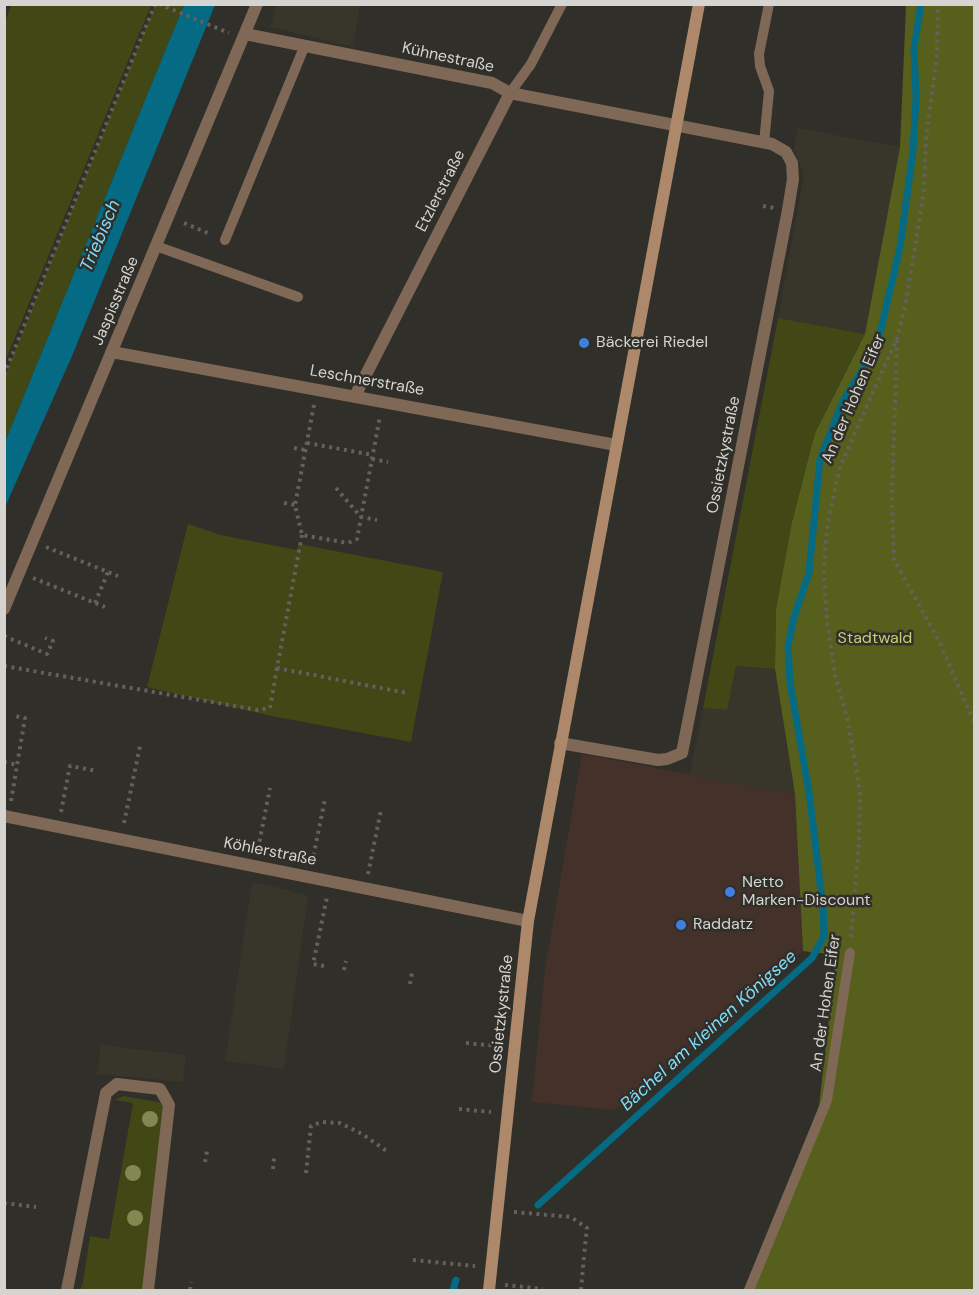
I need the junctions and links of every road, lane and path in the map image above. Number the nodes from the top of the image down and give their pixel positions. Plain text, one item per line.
1 (257, 4) edge
2 (562, 4) edge
3 (699, 4) edge
4 (769, 4) edge
5 (938, 4) edge
6 (158, 5) edge
7 (228, 33) dead end
8 (245, 34) junction
9 (305, 45) junction
10 (510, 93) junction
11 (677, 126) junction
12 (764, 142) junction
13 (169, 217) junction
14 (225, 240) joint
15 (156, 246) junction
16 (298, 297) dead end
17 (897, 338) junction
18 (112, 352) junction
19 (4, 375) edge
20 (316, 389) junction
21 (355, 396) junction
22 (383, 401) junction
23 (307, 443) junction
24 (616, 445) junction
25 (294, 448) dead end
26 (305, 450) junction
27 (372, 457) junction
28 (388, 462) dead end
29 (336, 488) dead end
30 (284, 503) dead end
31 (295, 506) junction
32 (361, 517) junction
33 (377, 520) dead end
34 (302, 535) junction
35 (33, 541) junction
36 (108, 572) junction
37 (20, 573) junction
38 (118, 576) dead end
39 (95, 603) junction
40 (105, 607) dead end
41 (4, 609) edge
42 (4, 636) edge
43 (45, 638) dead end
44 (4, 666) edge
45 (277, 668) junction
46 (407, 693) dead end
47 (15, 716) dead end
48 (975, 722) edge
49 (560, 743) junction
50 (137, 746) dead end
51 (4, 762) edge
52 (17, 765) junction
53 (97, 771) dead end
54 (270, 788) dead end
55 (325, 799) dead end
56 (381, 810) dead end
57 (6, 816) edge
58 (58, 826) junction
59 (121, 839) junction
60 (255, 866) junction
61 (309, 877) junction
62 (330, 881) junction
63 (365, 888) junction
64 (528, 921) junction
65 (850, 953) joint
66 (346, 961) dead end
67 (324, 966) dead end
68 (344, 970) dead end
69 (412, 974) dead end
70 (410, 984) dead end
71 (466, 1043) dead end
72 (515, 1048) junction
73 (459, 1109) dead end
74 (507, 1114) junction
75 (207, 1151) dead end
76 (388, 1152) dead end
77 (274, 1158) dead end
78 (205, 1162) dead end
79 (273, 1170) dead end
80 (306, 1173) dead end
81 (4, 1203) edge
82 (36, 1207) dead end
83 (497, 1210) junction
84 (413, 1260) dead end
85 (491, 1267) junction
86 (191, 1282) dead end
87 (489, 1287) edge
88 (543, 1289) dead end
89 (67, 1290) edge
90 (148, 1290) edge
91 (190, 1290) edge
92 (580, 1290) edge
93 (749, 1290) edge

1 - 8 street, Jaspisstraße
2 - 10 lane, Etzlerstraße
3 - 11 main road, Ossietzkystraße
4 - 12 lane
5 - 17 path, An der Hohen Eifer
6 - 7 path
6 - 19 path
8 - 9 street, Kühnestraße
8 - 13 street, Jaspisstraße
9 - 10 street, Kühnestraße
9 - 14 lane
10 - 11 street, Kühnestraße
10 - 21 street, Etzlerstraße
11 - 12 street, Ossietzkystraße
11 - 24 main road, Ossietzkystraße
12 - 49 street, Ossietzkystraße
13 - 14 path
13 - 15 street, Jaspisstraße
15 - 16 lane
15 - 18 street, Jaspisstraße
17 - 48 path
17 - 65 path, An der Hohen Eifer
18 - 20 street, Leschnerstraße
18 - 35 street, Jaspisstraße
20 - 21 street, Leschnerstraße
20 - 23 path
21 - 22 street, Leschnerstraße
22 - 24 street, Leschnerstraße
22 - 27 path
23 - 26 path
23 - 27 path
24 - 49 main road, Ossietzkystraße
25 - 26 path
26 - 31 path
27 - 28 path
27 - 32 path
29 - 32 path
30 - 31 path
31 - 34 path
32 - 33 path
32 - 34 path
34 - 45 path
35 - 36 path
35 - 37 street, Jaspisstraße
36 - 38 path
36 - 39 path
37 - 39 path
37 - 41 street, Jaspisstraße
39 - 40 path
42 - 43 path
44 - 45 path
45 - 46 path
47 - 52 path
49 - 64 main road, Ossietzkystraße
50 - 59 path
51 - 52 path
52 - 57 path
53 - 58 path
54 - 60 path
55 - 61 path
56 - 63 path
57 - 58 street, Köhlerstraße
58 - 59 street, Köhlerstraße
59 - 60 street, Köhlerstraße
60 - 61 street, Köhlerstraße
61 - 62 street, Köhlerstraße
62 - 63 street, Köhlerstraße
62 - 67 path
63 - 64 street, Köhlerstraße
64 - 72 main road, Ossietzkystraße
65 - 93 lane, An der Hohen Eifer
66 - 68 path
69 - 70 path
71 - 72 path
72 - 74 main road, Ossietzkystraße
73 - 74 path
74 - 83 main road, Ossietzkystraße
75 - 78 path
76 - 80 path
77 - 79 path
81 - 82 path
83 - 85 main road, Ossietzkystraße
83 - 92 path
84 - 85 path
85 - 87 main road, Ossietzkystraße
86 - 91 path
87 - 88 path
89 - 90 street

